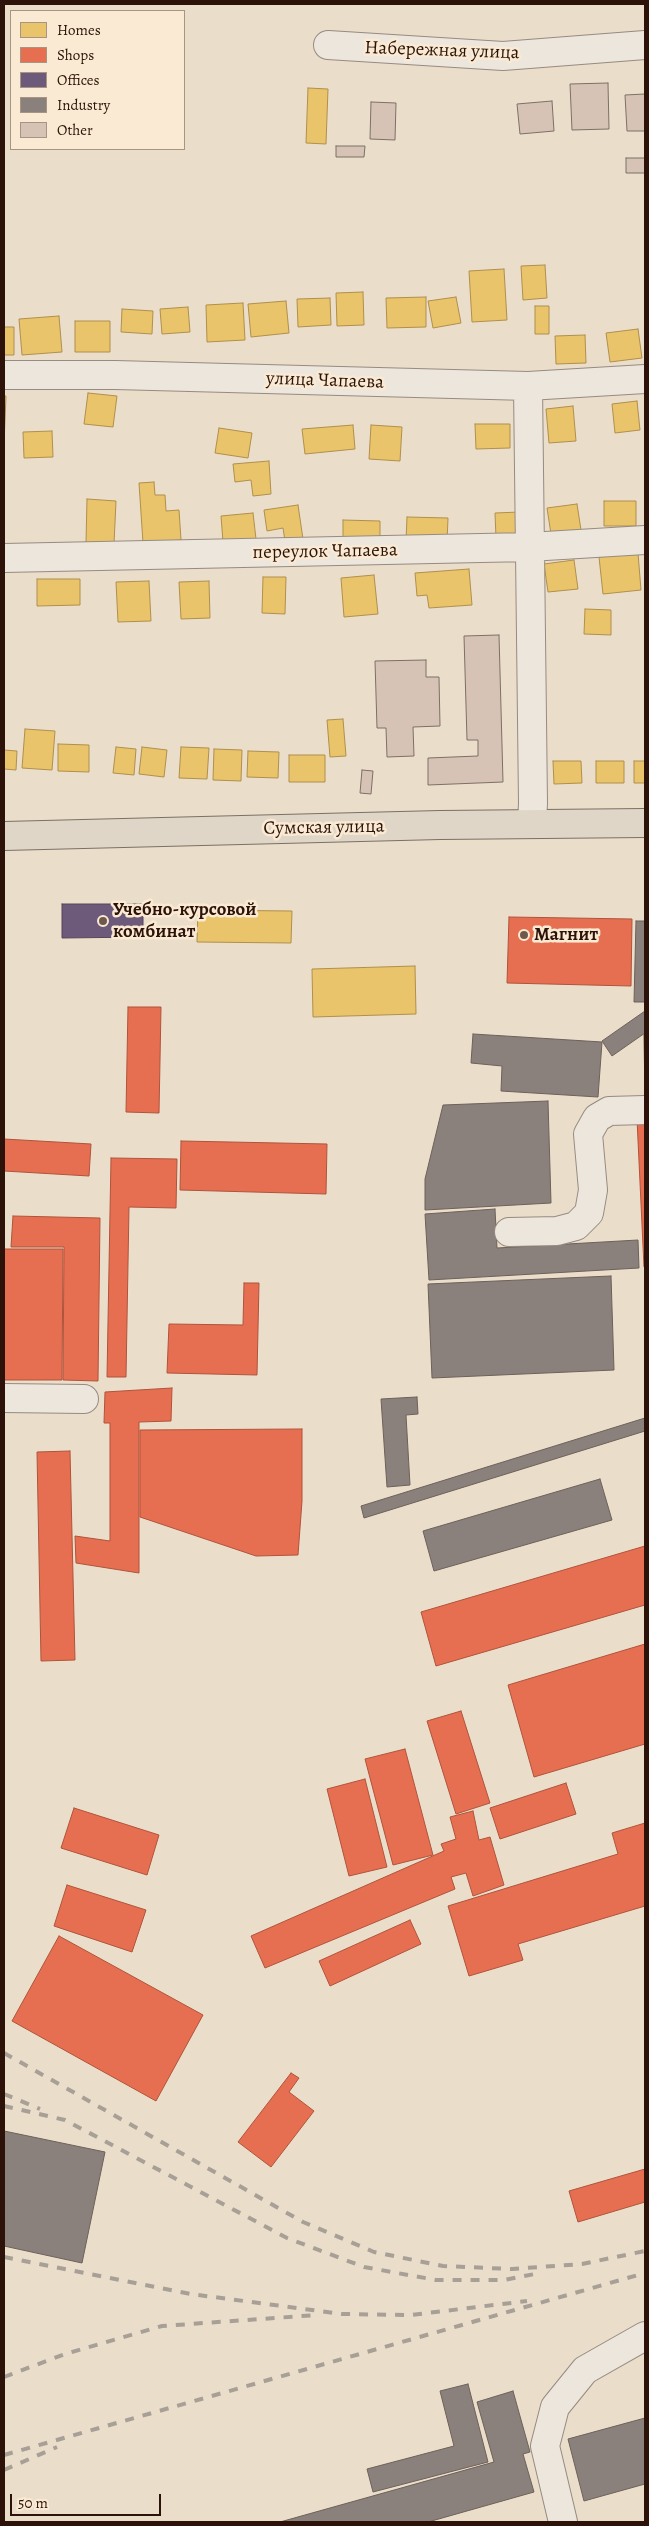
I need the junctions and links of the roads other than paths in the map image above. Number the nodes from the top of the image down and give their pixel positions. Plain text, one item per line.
1 (645, 45) edge
2 (328, 46) dead end
3 (4, 375) edge
4 (645, 379) edge
5 (528, 386) junction
6 (645, 540) edge
7 (529, 547) junction
8 (4, 558) edge
9 (645, 823) edge
10 (532, 824) junction
11 (4, 836) edge
12 (645, 1110) edge
13 (509, 1232) dead end
14 (4, 1398) edge
15 (84, 1400) dead end
16 (645, 2336) edge
17 (563, 2522) edge

1 - 2 street, Набережная улица
3 - 5 street, улица Чапаева
4 - 5 street, улица Чапаева
5 - 7 street
6 - 7 street, переулок Чапаева
7 - 8 street, переулок Чапаева
7 - 10 street
9 - 10 main road, Сумская улица
10 - 11 main road, Сумская улица
12 - 13 street
14 - 15 street
16 - 17 street

